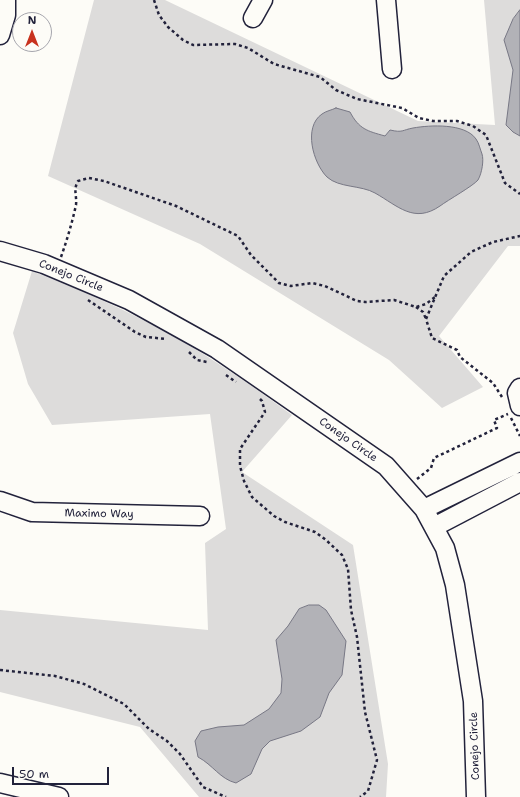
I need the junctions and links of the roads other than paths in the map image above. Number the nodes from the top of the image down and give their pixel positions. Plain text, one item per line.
1 (6, 0) edge
2 (263, 0) edge
3 (386, 0) edge
4 (252, 18) dead end
5 (0, 35) edge
6 (392, 69) dead end
7 (0, 251) edge
8 (520, 388) edge
9 (511, 409) edge
10 (520, 462) edge
11 (520, 482) edge
12 (0, 501) edge
13 (424, 509) junction
14 (200, 516) dead end
15 (434, 527) junction
16 (0, 782) edge
17 (58, 797) edge
18 (476, 797) edge

1 - 5 street
2 - 4 street
3 - 6 street
7 - 13 street, Conejo Circle
8 - 9 street
10 - 13 street
11 - 15 street
12 - 14 street, Maximo Way
13 - 15 street, Conejo Circle
15 - 18 street, Conejo Circle
16 - 17 street

